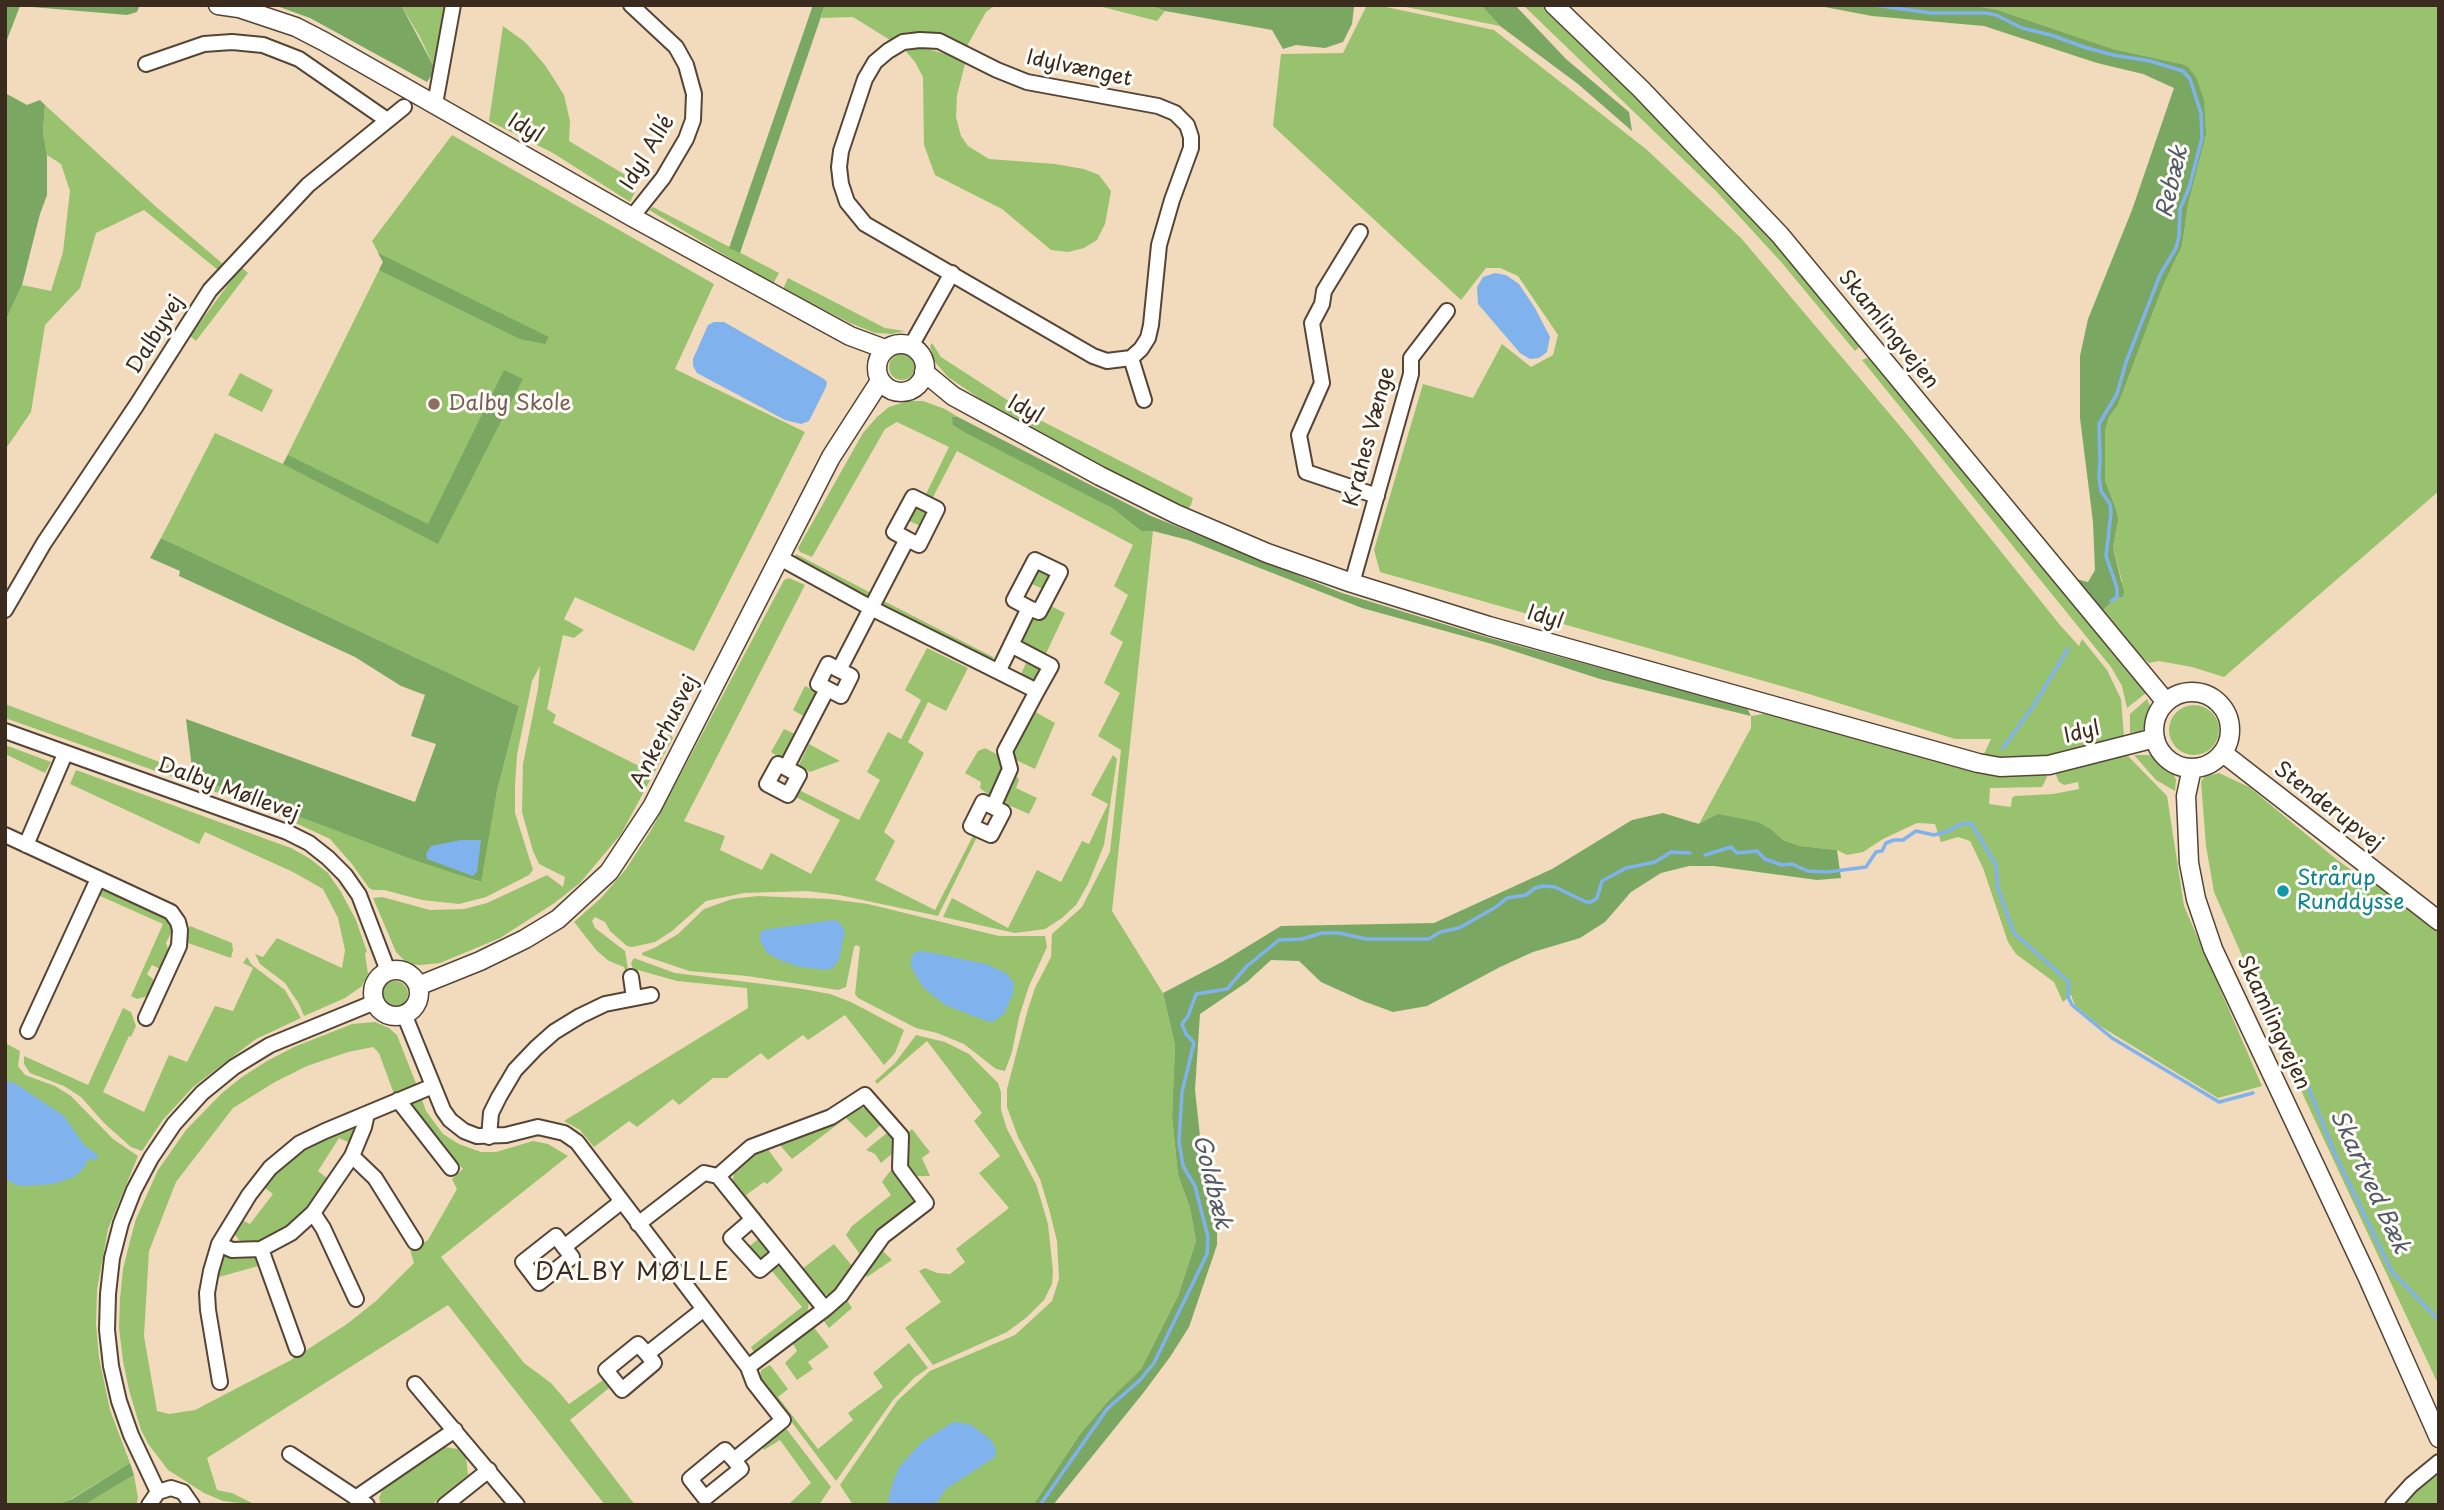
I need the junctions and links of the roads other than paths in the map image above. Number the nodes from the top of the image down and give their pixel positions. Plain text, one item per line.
1 (218, 5) edge
2 (453, 5) edge
3 (631, 5) edge
4 (1554, 5) edge
5 (146, 64) dead end
6 (435, 104) junction
7 (404, 107) dead end
8 (387, 120) junction
9 (632, 218) junction
10 (1360, 232) dead end
11 (951, 273) junction
12 (1447, 311) dead end
13 (850, 336) junction
14 (911, 346) junction
15 (885, 349) junction
16 (1132, 358) junction
17 (925, 372) junction
18 (883, 379) junction
19 (914, 388) junction
20 (953, 396) junction
21 (1144, 400) dead end
22 (1377, 496) junction
23 (907, 539) dead end
24 (780, 558) junction
25 (1352, 583) junction
26 (871, 608) junction
27 (1030, 608) dead end
28 (5, 610) edge
29 (1011, 645) junction
30 (999, 670) junction
31 (1037, 691) junction
32 (2166, 702) junction
33 (5, 731) edge
34 (2155, 738) junction
35 (2223, 753) junction
36 (65, 754) junction
37 (786, 768) dead end
38 (2192, 768) junction
39 (993, 807) dead end
40 (5, 835) edge
41 (26, 845) junction
42 (98, 879) junction
43 (2439, 921) edge
44 (388, 971) junction
45 (631, 977) dead end
46 (418, 986) junction
47 (651, 995) dead end
48 (634, 998) junction
49 (375, 1002) junction
50 (404, 1014) junction
51 (146, 1017) dead end
52 (28, 1031) dead end
53 (433, 1086) junction
54 (398, 1100) junction
55 (367, 1114) junction
56 (489, 1137) junction
57 (352, 1156) junction
58 (451, 1168) dead end
59 (718, 1176) junction
60 (621, 1202) junction
61 (313, 1213) junction
62 (753, 1219) junction
63 (638, 1224) junction
64 (415, 1242) dead end
65 (219, 1244) junction
66 (564, 1247) dead end
67 (261, 1249) junction
68 (780, 1253) junction
69 (356, 1299) dead end
70 (704, 1309) junction
71 (825, 1309) junction
72 (297, 1349) dead end
73 (647, 1354) dead end
74 (748, 1367) junction
75 (220, 1382) dead end
76 (415, 1384) dead end
77 (455, 1430) junction
78 (2439, 1438) edge
79 (290, 1454) dead end
80 (734, 1460) dead end
81 (2439, 1462) edge
82 (489, 1470) junction
83 (158, 1492) junction
84 (362, 1501) edge
85 (149, 1505) edge
86 (192, 1505) edge
87 (445, 1505) edge
88 (517, 1505) edge
89 (2393, 1505) edge

1 - 6 street, Idyl
2 - 6 street
3 - 9 street, Idyl Allé
4 - 32 street, Skamlingvejen
5 - 8 street
6 - 9 street, Idyl
7 - 8 street, Dalbyvej
8 - 28 street, Dalbyvej
9 - 13 street, Idyl
10 - 22 street
11 - 14 street
11 - 16 street, Idylvænget
11 - 16 street, Idylvænget
12 - 22 street, Krahes Vænge
13 - 15 street, Idyl
13 - 18 street, Idyl
14 - 15 street
14 - 17 street
15 - 18 street
16 - 21 street
17 - 19 street
17 - 20 street, Idyl
18 - 19 street
18 - 24 street, Ankerhusvej
19 - 20 street, Idyl
20 - 25 street, Idyl
22 - 25 street, Krahes Vænge
23 - 26 street
24 - 26 street
24 - 46 street, Ankerhusvej
25 - 34 street, Idyl
26 - 30 street
26 - 37 street
27 - 29 street
29 - 30 street
29 - 31 street
30 - 31 street
31 - 39 street
32 - 34 street
32 - 35 street
33 - 36 street, Dalby Møllevej
34 - 38 street
35 - 38 street
35 - 43 street, Stenderupvej
36 - 41 street
36 - 44 street, Dalby Møllevej
38 - 78 street, Skamlingvejen
40 - 41 street
41 - 42 street
42 - 51 street
42 - 52 street
44 - 46 street
44 - 49 street
45 - 48 street
46 - 50 street
47 - 48 street
48 - 56 street
49 - 50 street
49 - 83 street
50 - 53 street
53 - 54 street
53 - 56 street
54 - 55 street
54 - 58 street
55 - 57 street
55 - 65 street
56 - 60 street
57 - 61 street
57 - 64 street
59 - 62 street
59 - 63 street
59 - 71 street
60 - 63 street
60 - 66 street
61 - 67 street
61 - 69 street
62 - 68 street
62 - 68 street
63 - 70 street
65 - 67 street
65 - 75 street
67 - 72 street
68 - 71 street
70 - 73 street
70 - 74 street
71 - 74 street
74 - 80 street
76 - 77 street
77 - 82 street
77 - 84 street
79 - 84 street
81 - 89 street
82 - 87 street
82 - 88 street
83 - 85 street
83 - 86 street

